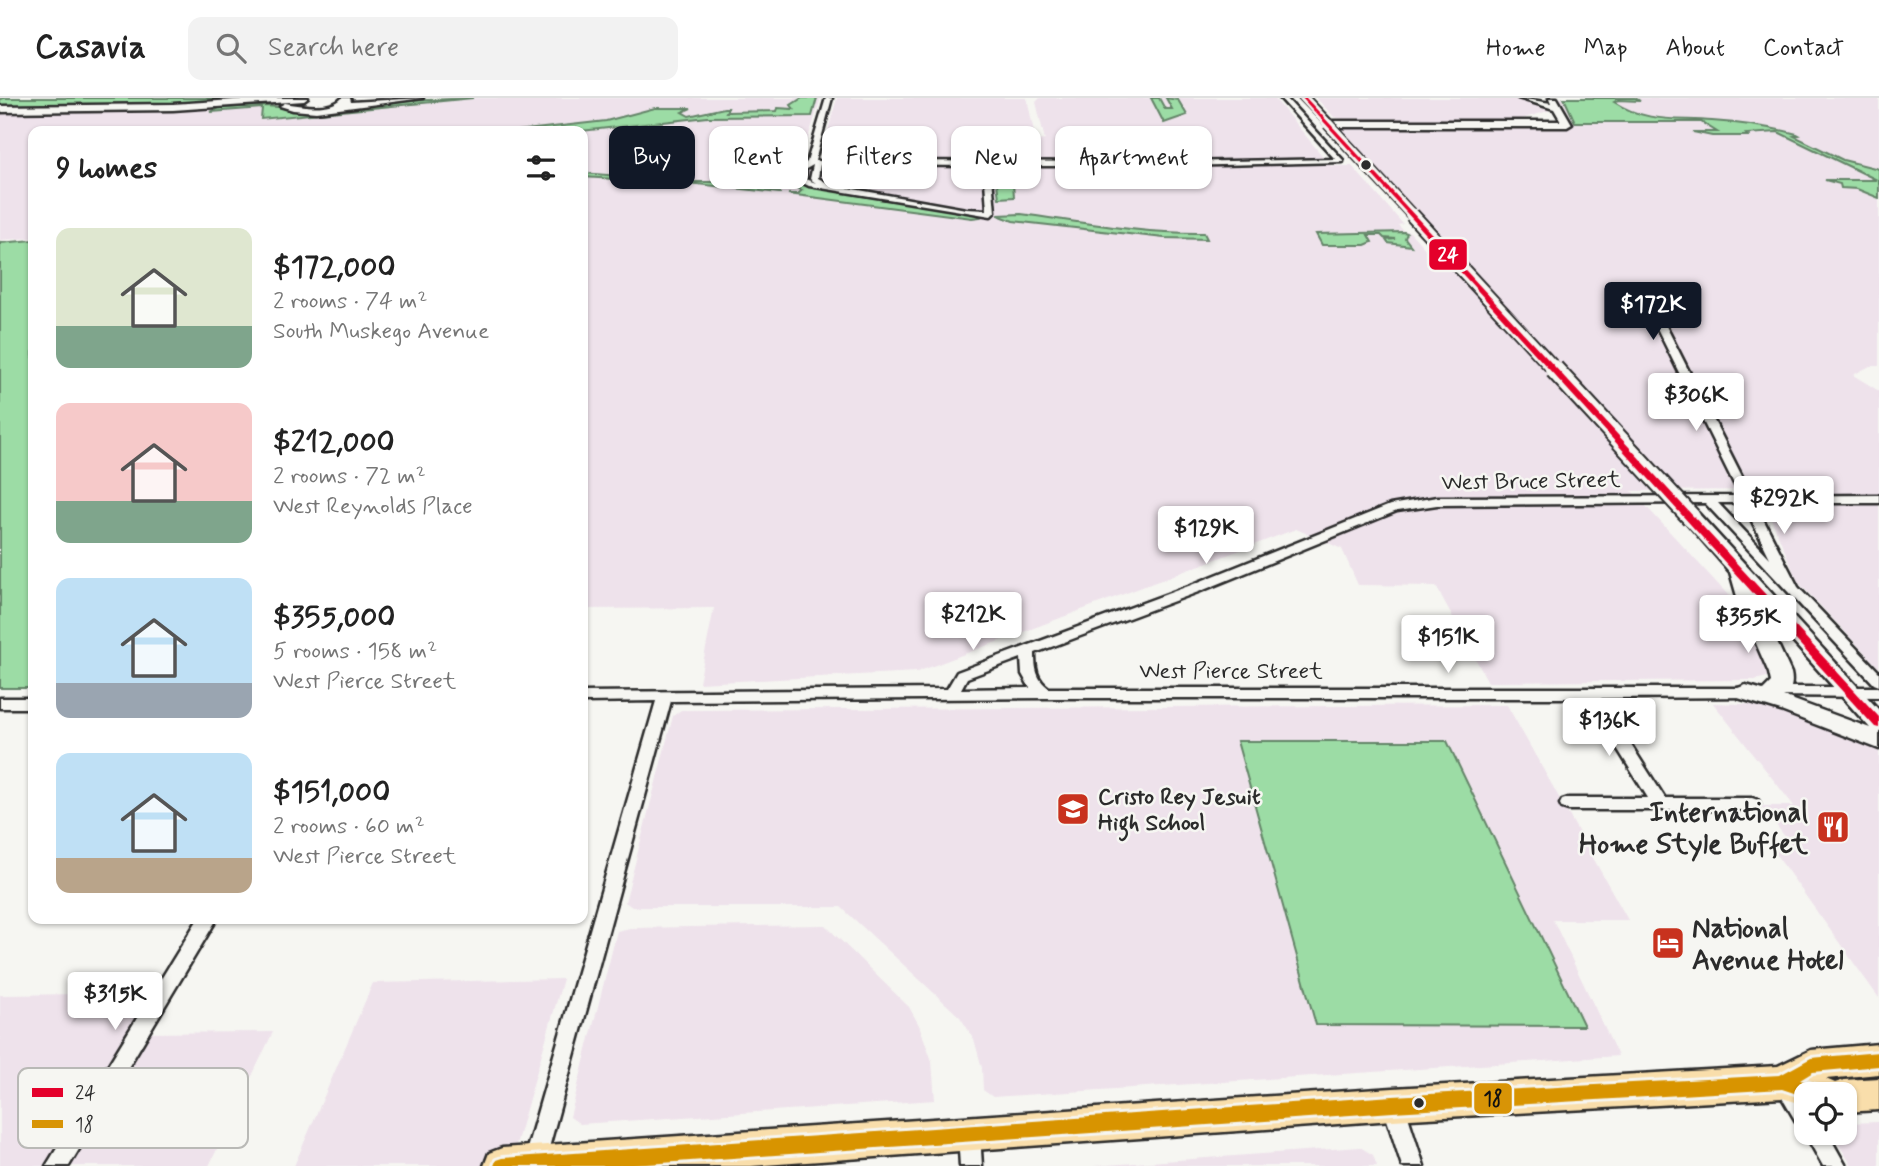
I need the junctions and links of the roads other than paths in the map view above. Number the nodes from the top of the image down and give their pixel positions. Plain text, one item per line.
1 (304, 98) edge
2 (347, 98) edge
3 (403, 98) edge
4 (419, 98) edge
5 (829, 98) edge
6 (1283, 98) edge
7 (1304, 98) edge
8 (1522, 98) edge
9 (1557, 105) edge
10 (220, 106) junction
11 (293, 107) junction
12 (331, 107) junction
13 (0, 109) edge
14 (1529, 122) junction
15 (1328, 124) junction
16 (1313, 134) junction
17 (814, 163) junction
18 (1212, 163) edge
19 (1328, 163) junction
20 (951, 164) edge
21 (822, 183) edge
22 (822, 186) edge
23 (841, 189) edge
24 (990, 189) edge
25 (1658, 320) dead end
26 (1747, 499) junction
27 (1879, 499) edge
28 (1708, 500) junction
29 (1736, 566) junction
30 (1791, 587) junction
31 (1028, 649) junction
32 (1879, 681) edge
33 (1590, 692) junction
34 (1773, 692) junction
35 (1850, 692) junction
36 (1879, 692) edge
37 (1046, 693) junction
38 (1746, 693) junction
39 (951, 694) junction
40 (665, 696) junction
41 (588, 697) edge
42 (28, 704) edge
43 (3, 706) edge
44 (1879, 724) edge
45 (1879, 741) edge
46 (1568, 804) dead end
47 (1660, 804) junction
48 (1752, 804) dead end
49 (205, 924) edge
50 (1879, 1059) edge
51 (117, 1068) edge
52 (1782, 1082) junction
53 (1794, 1086) edge
54 (1879, 1094) edge
55 (1857, 1095) edge
56 (1794, 1100) edge
57 (1393, 1104) junction
58 (969, 1132) junction
59 (1823, 1145) edge
60 (68, 1148) edge
61 (523, 1165) edge
62 (57, 1166) edge
63 (971, 1166) edge
64 (1413, 1166) edge
65 (1835, 1166) edge

1 - 10 main road
1 - 11 main road
2 - 3 main road
2 - 12 main road
4 - 12 main road
5 - 17 street
6 - 16 street
7 - 15 main road
8 - 9 main road
9 - 14 main road
9 - 14 main road
10 - 11 main road
10 - 13 main road
11 - 12 main road
14 - 15 main road
15 - 29 main road, bridge
16 - 19 street
16 - 19 street
17 - 20 street
17 - 21 street
17 - 22 street
18 - 19 street
23 - 24 street
25 - 26 street
26 - 27 street, West Bruce Street
26 - 28 street, West Bruce Street
26 - 30 street
28 - 30 street
28 - 31 street, West Bruce Street
29 - 34 main road
29 - 35 main road
30 - 32 street
31 - 37 street
31 - 39 street, West Bruce Street
33 - 37 street, West Pierce Street
33 - 38 street, West Pierce Street
33 - 47 street
34 - 35 street, West Pierce Street
34 - 38 street, West Pierce Street
35 - 36 street, West Pierce Street
35 - 44 main road
37 - 39 street, West Pierce Street
38 - 45 main road
39 - 40 street, West Pierce Street
40 - 41 street, West Pierce Street
40 - 61 street
42 - 43 street
46 - 47 street
47 - 48 street
49 - 51 street
50 - 52 main road
52 - 53 main road
52 - 56 street
52 - 57 main road
54 - 55 main road
57 - 58 main road
57 - 64 street
58 - 61 main road
58 - 63 street
59 - 65 street
60 - 62 street

